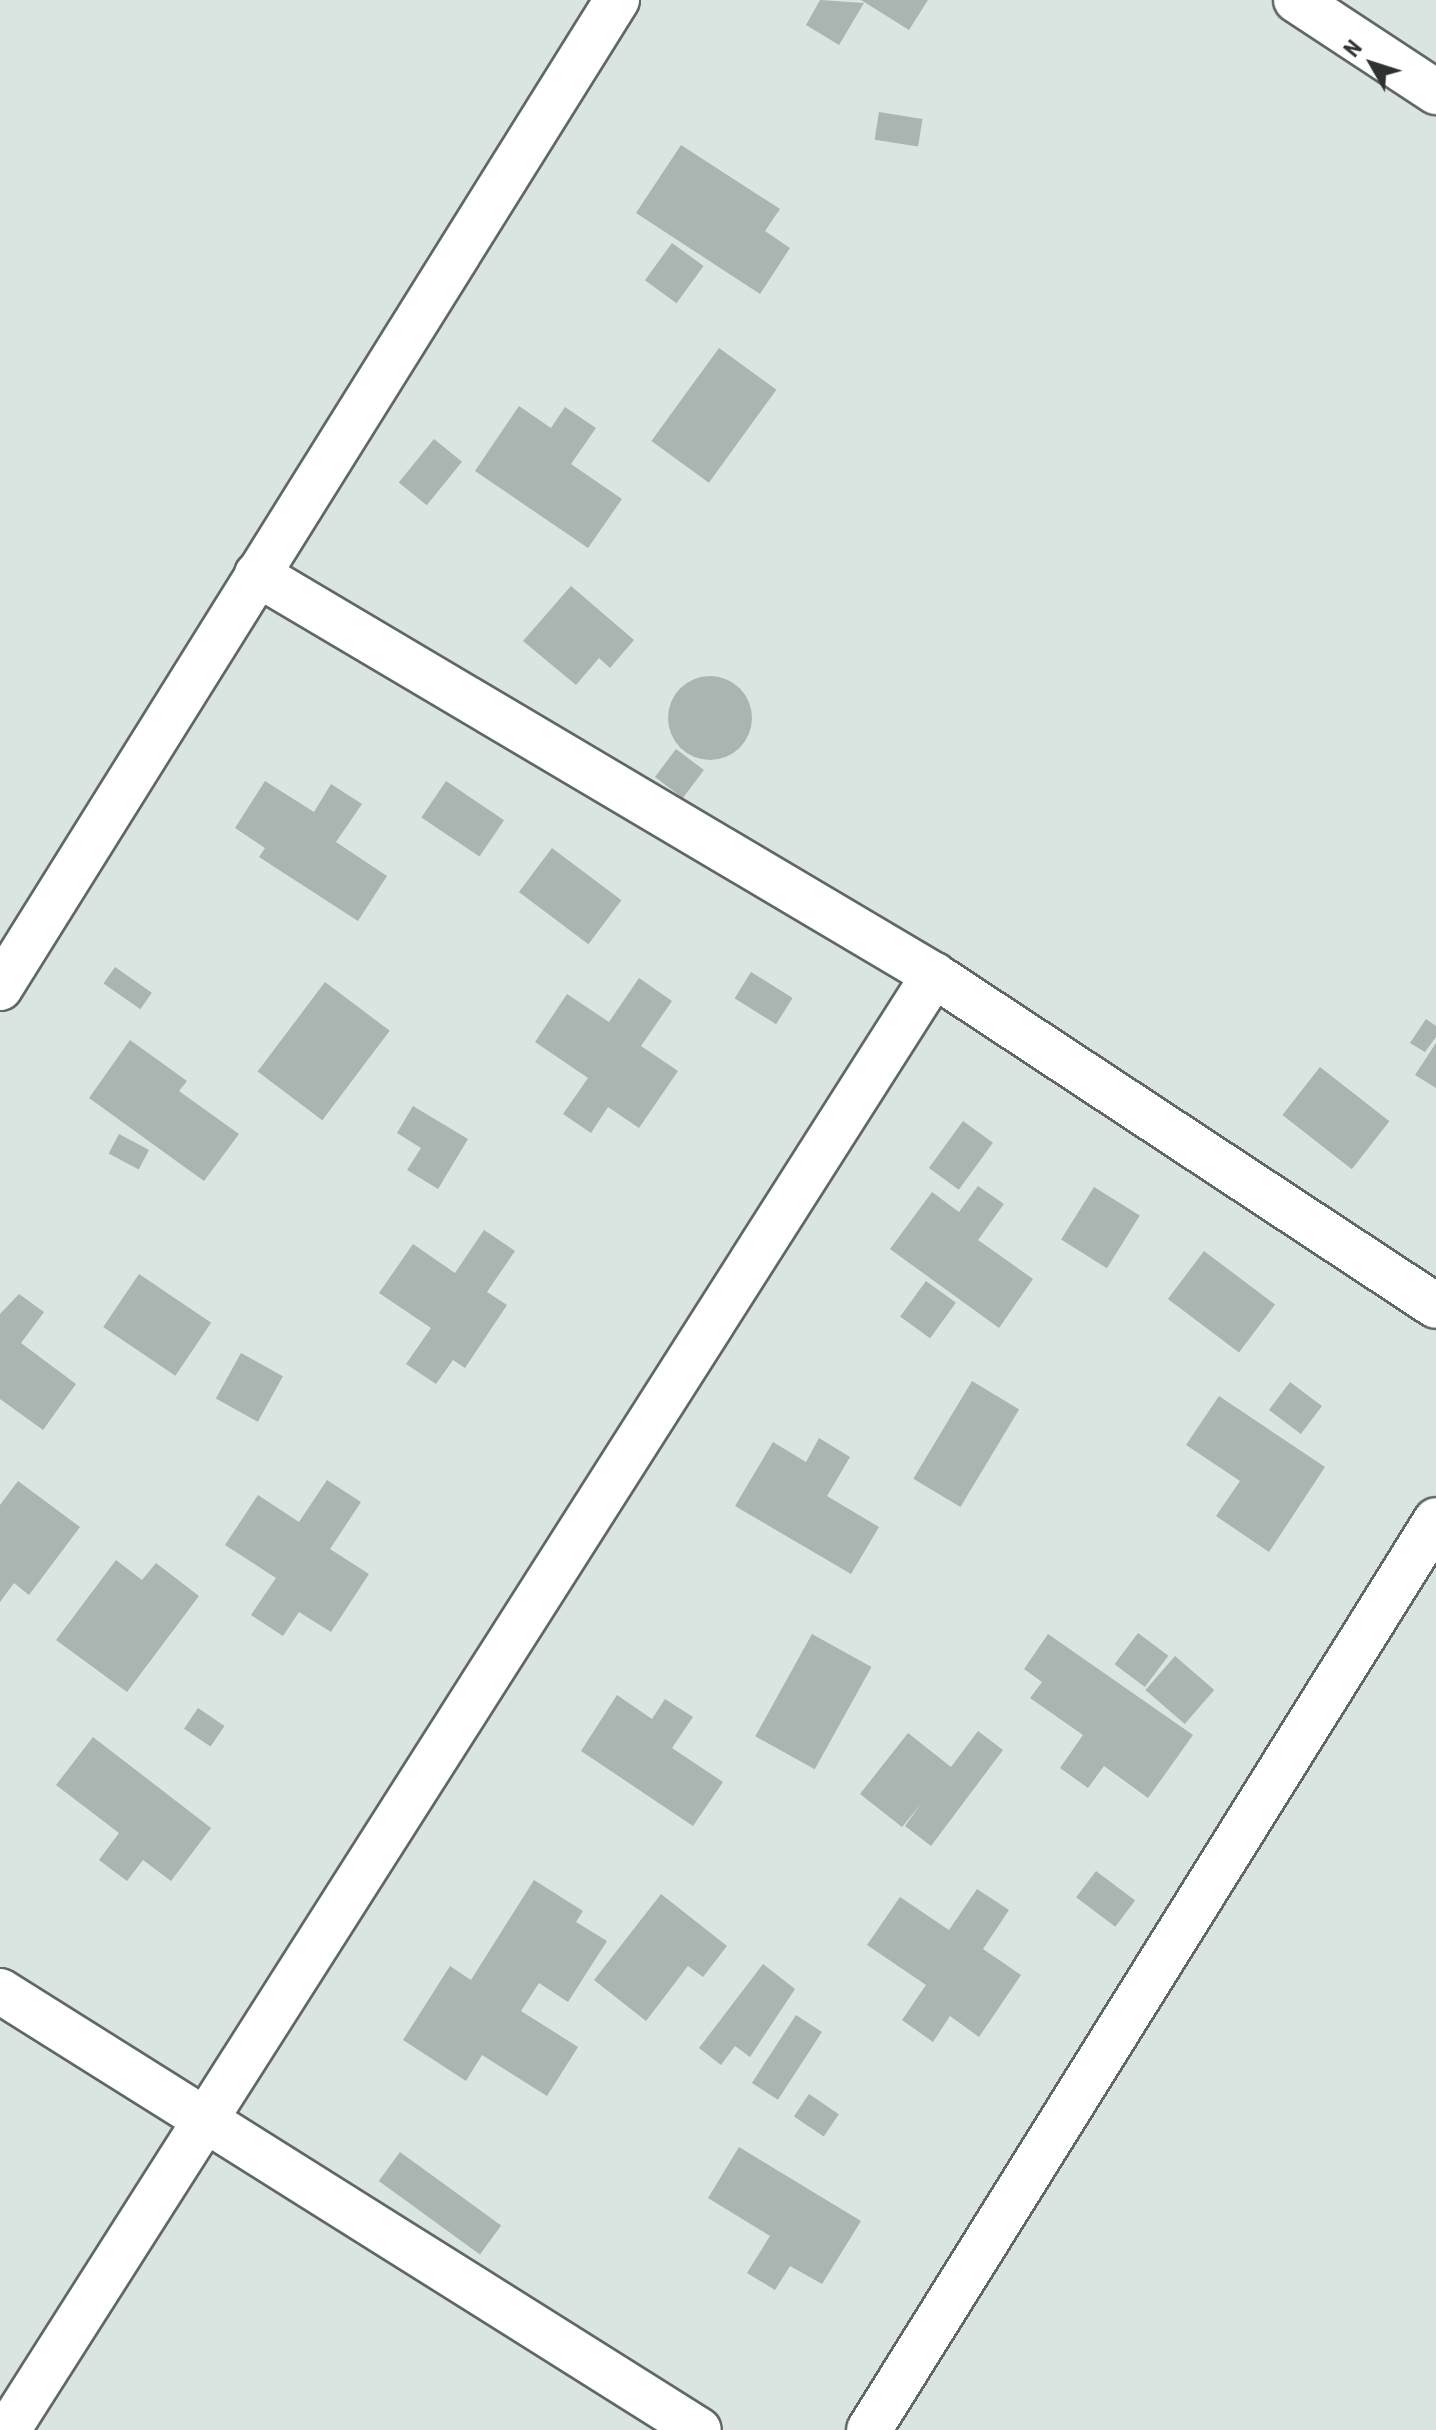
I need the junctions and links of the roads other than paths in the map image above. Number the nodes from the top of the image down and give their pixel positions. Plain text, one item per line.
1 (617, 0) edge
2 (1296, 0) edge
3 (1436, 92) edge
4 (257, 574) junction
5 (934, 975) junction
6 (0, 988) edge
7 (1436, 1306) edge
8 (1436, 1520) edge
9 (0, 1991) edge
10 (202, 2121) junction
11 (8, 2430) edge
12 (699, 2430) edge
13 (869, 2430) edge

1 - 4 street
2 - 3 street
4 - 5 street
4 - 6 street
5 - 7 street
5 - 10 street
8 - 13 street
9 - 10 street
10 - 11 street
10 - 12 street

